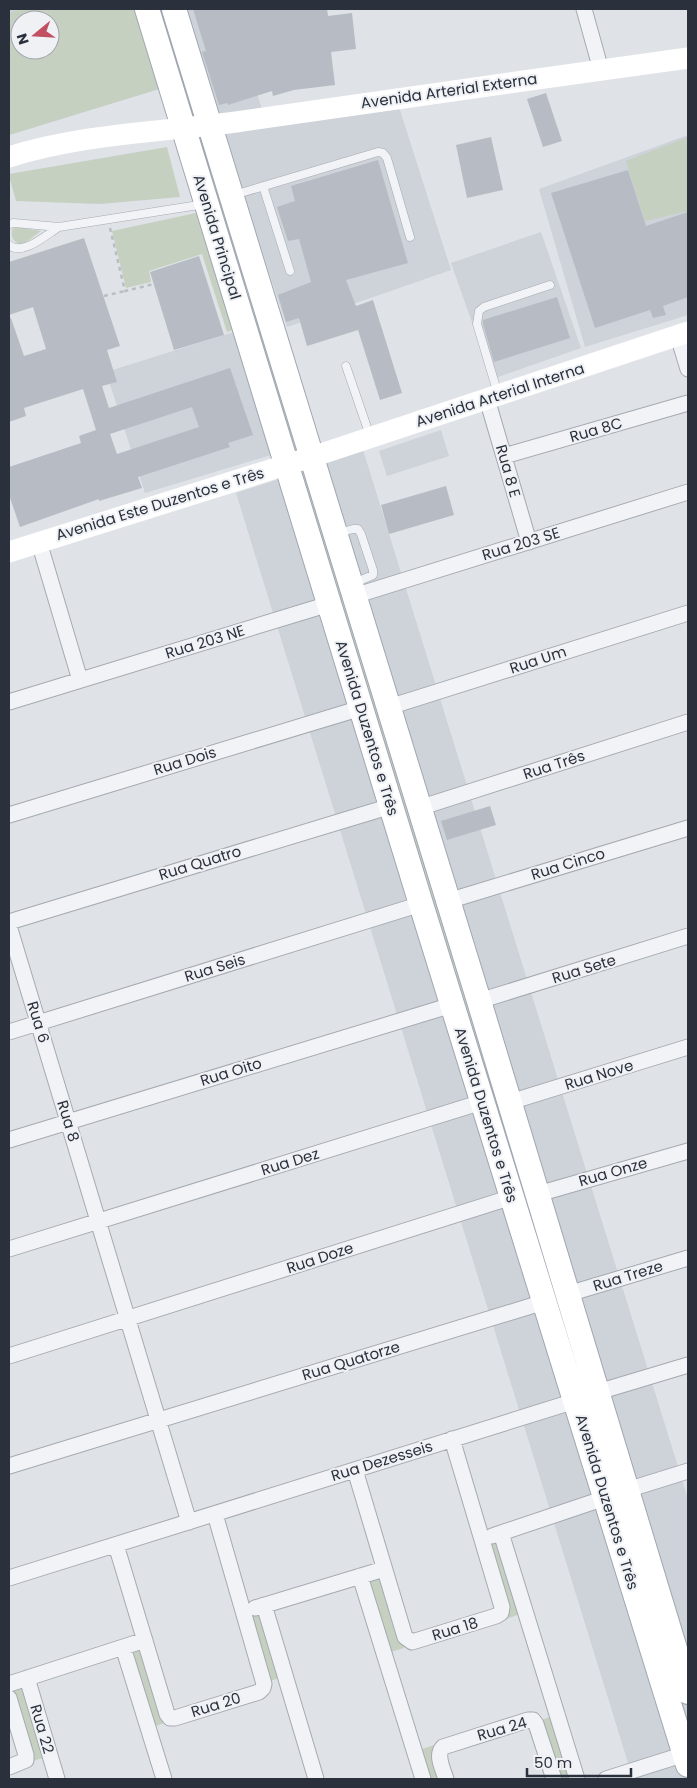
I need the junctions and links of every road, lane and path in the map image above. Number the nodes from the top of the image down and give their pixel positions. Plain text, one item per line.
1 (147, 9) edge
2 (174, 9) edge
3 (584, 9) edge
4 (688, 58) edge
5 (601, 70) junction
6 (210, 125) junction
7 (184, 129) junction
8 (192, 155) junction
9 (9, 157) edge
10 (263, 186) junction
11 (232, 196) junction
12 (206, 204) junction
13 (108, 219) junction
14 (9, 224) edge
15 (59, 227) junction
16 (410, 237) dead end
17 (9, 245) edge
18 (290, 272) dead end
19 (154, 284) dead end
20 (550, 285) dead end
21 (125, 291) junction
22 (104, 296) dead end
23 (683, 334) edge
24 (346, 366) dead end
25 (688, 370) edge
26 (493, 398) junction
27 (688, 403) edge
28 (371, 438) junction
29 (504, 456) junction
30 (311, 457) junction
31 (287, 465) junction
32 (688, 492) edge
33 (39, 542) junction
34 (529, 542) junction
35 (9, 552) edge
36 (352, 590) junction
37 (329, 604) junction
38 (688, 613) edge
39 (80, 680) junction
40 (9, 702) edge
41 (361, 708) junction
42 (389, 708) junction
43 (688, 722) edge
44 (391, 806) junction
45 (419, 808) junction
46 (9, 815) edge
47 (688, 828) edge
48 (448, 901) junction
49 (421, 904) junction
50 (9, 922) edge
51 (9, 926) edge
52 (688, 936) edge
53 (479, 1001) junction
54 (452, 1005) junction
55 (38, 1023) junction
56 (9, 1032) edge
57 (688, 1047) edge
58 (53, 1071) joint
59 (482, 1102) junction
60 (510, 1102) junction
61 (68, 1122) junction
62 (9, 1140) edge
63 (688, 1151) edge
64 (538, 1194) junction
65 (512, 1197) junction
66 (98, 1222) junction
67 (9, 1249) edge
68 (688, 1258) edge
69 (568, 1294) junction
70 (544, 1302) junction
71 (127, 1318) junction
72 (9, 1356) edge
73 (688, 1365) edge
74 (598, 1392) junction
75 (575, 1401) junction
76 (158, 1420) junction
77 (452, 1439) junction
78 (9, 1466) edge
79 (355, 1470) junction
80 (688, 1471) edge
81 (627, 1490) junction
82 (605, 1498) junction
83 (215, 1514) junction
84 (189, 1522) junction
85 (501, 1533) junction
86 (482, 1539) junction
87 (116, 1545) junction
88 (384, 1569) junction
89 (360, 1576) junction
90 (9, 1578) edge
91 (264, 1605) junction
92 (244, 1611) junction
93 (145, 1640) junction
94 (123, 1647) junction
95 (27, 1678) junction
96 (9, 1684) edge
97 (688, 1692) edge
98 (9, 1698) edge
99 (687, 1760) edge
100 (9, 1767) edge
101 (57, 1779) edge
102 (164, 1779) edge
103 (316, 1779) edge
104 (423, 1779) edge
105 (446, 1779) edge
106 (554, 1779) edge
107 (577, 1779) edge
108 (606, 1779) edge

1 - 7 main road, Avenida Principal
2 - 6 main road, Avenida Principal
3 - 5 street
4 - 5 main road, Avenida Arterial Externa
5 - 6 main road, Avenida Arterial Externa
6 - 7 main road, Avenida Arterial Externa
6 - 8 main road
6 - 11 main road, Avenida Principal
7 - 8 main road, Avenida Principal
7 - 9 main road, Avenida Arterial Externa
8 - 12 main road, Avenida Principal
10 - 11 lane
10 - 16 lane
10 - 18 lane
11 - 30 main road, Avenida Principal
12 - 13 lane
12 - 31 main road, Avenida Principal
13 - 15 lane
13 - 21 path
14 - 15 lane
15 - 17 lane
19 - 21 path
20 - 26 lane
21 - 22 path
23 - 25 street
23 - 26 main road, Avenida Arterial Interna
24 - 28 lane
26 - 28 main road, Avenida Arterial Interna
26 - 29 street, Rua 8 E
27 - 29 street, Rua 8C
28 - 30 main road, Avenida Arterial Interna
29 - 34 street, Rua 8 E
30 - 31 main road, Avenida Este Duzentos e Três
30 - 36 main road, Avenida Duzentos e Três
31 - 33 main road, Avenida Este Duzentos e Três
31 - 37 main road, Avenida Duzentos e Três
32 - 34 street, Rua 203 SE
33 - 35 main road, Avenida Este Duzentos e Três
33 - 39 street
34 - 36 street, Rua 203 SE
36 - 42 main road, Avenida Duzentos e Três
37 - 39 street, Rua 203 NE
37 - 41 main road, Avenida Duzentos e Três
38 - 42 street, Rua Um
39 - 40 street, Rua 203 NE
41 - 44 main road, Avenida Duzentos e Três
41 - 46 street, Rua Dois
42 - 45 main road, Avenida Duzentos e Três
43 - 45 street, Rua Três
44 - 49 main road, Avenida Duzentos e Três
44 - 50 street, Rua Quatro
45 - 48 main road, Avenida Duzentos e Três
47 - 48 street, Rua Cinco
48 - 53 main road, Avenida Duzentos e Três
49 - 54 main road, Avenida Duzentos e Três
49 - 55 street, Rua Seis
51 - 55 street, Rua 6
52 - 53 street, Rua Sete
53 - 60 main road, Avenida Duzentos e Três
54 - 59 main road, Avenida Duzentos e Três
54 - 61 street, Rua Oito
55 - 56 street, Rua Seis
55 - 58 street, Rua 6
57 - 60 street, Rua Nove
58 - 61 street, Rua 8
59 - 65 main road, Avenida Duzentos e Três
59 - 66 street, Rua Dez
60 - 64 main road, Avenida Duzentos e Três
61 - 62 street, Rua Oito
61 - 66 street, Rua 8
63 - 64 street, Rua Onze
64 - 69 main road, Avenida Duzentos e Três
65 - 70 main road, Avenida Duzentos e Três
65 - 71 street, Rua Doze
66 - 67 street, Rua Dez
66 - 71 street
68 - 69 street, Rua Treze
69 - 74 main road, Avenida Duzentos e Três
70 - 75 main road, Avenida Duzentos e Três
70 - 76 street, Rua Quatorze
71 - 72 street, Rua Doze
71 - 76 street
73 - 74 street
74 - 81 main road, Avenida Duzentos e Três
75 - 77 street, Rua Dezesseis
75 - 82 main road, Avenida Duzentos e Três
76 - 78 street, Rua Quatorze
76 - 84 street
77 - 79 street, Rua Dezesseis
77 - 86 street, Rua 18
79 - 83 street, Rua Dezesseis
79 - 88 street, Rua 18
80 - 81 street
81 - 97 main road, Avenida Duzentos e Três
82 - 85 street
82 - 99 main road, Avenida Duzentos e Três
83 - 84 street, Rua Dezesseis
83 - 92 street, Rua 20
84 - 87 street, Rua Dezesseis
85 - 86 street
85 - 107 street
86 - 88 street, Rua 18
87 - 90 street, Rua Dezesseis
87 - 93 street, Rua 20
88 - 89 street
89 - 91 street
89 - 104 street
91 - 92 street
91 - 103 street
92 - 93 street, Rua 20
93 - 94 street
94 - 95 street
94 - 102 street
95 - 96 street
95 - 101 street, Rua 22
98 - 100 street, Rua 22
99 - 108 street
105 - 106 street, Rua 24

